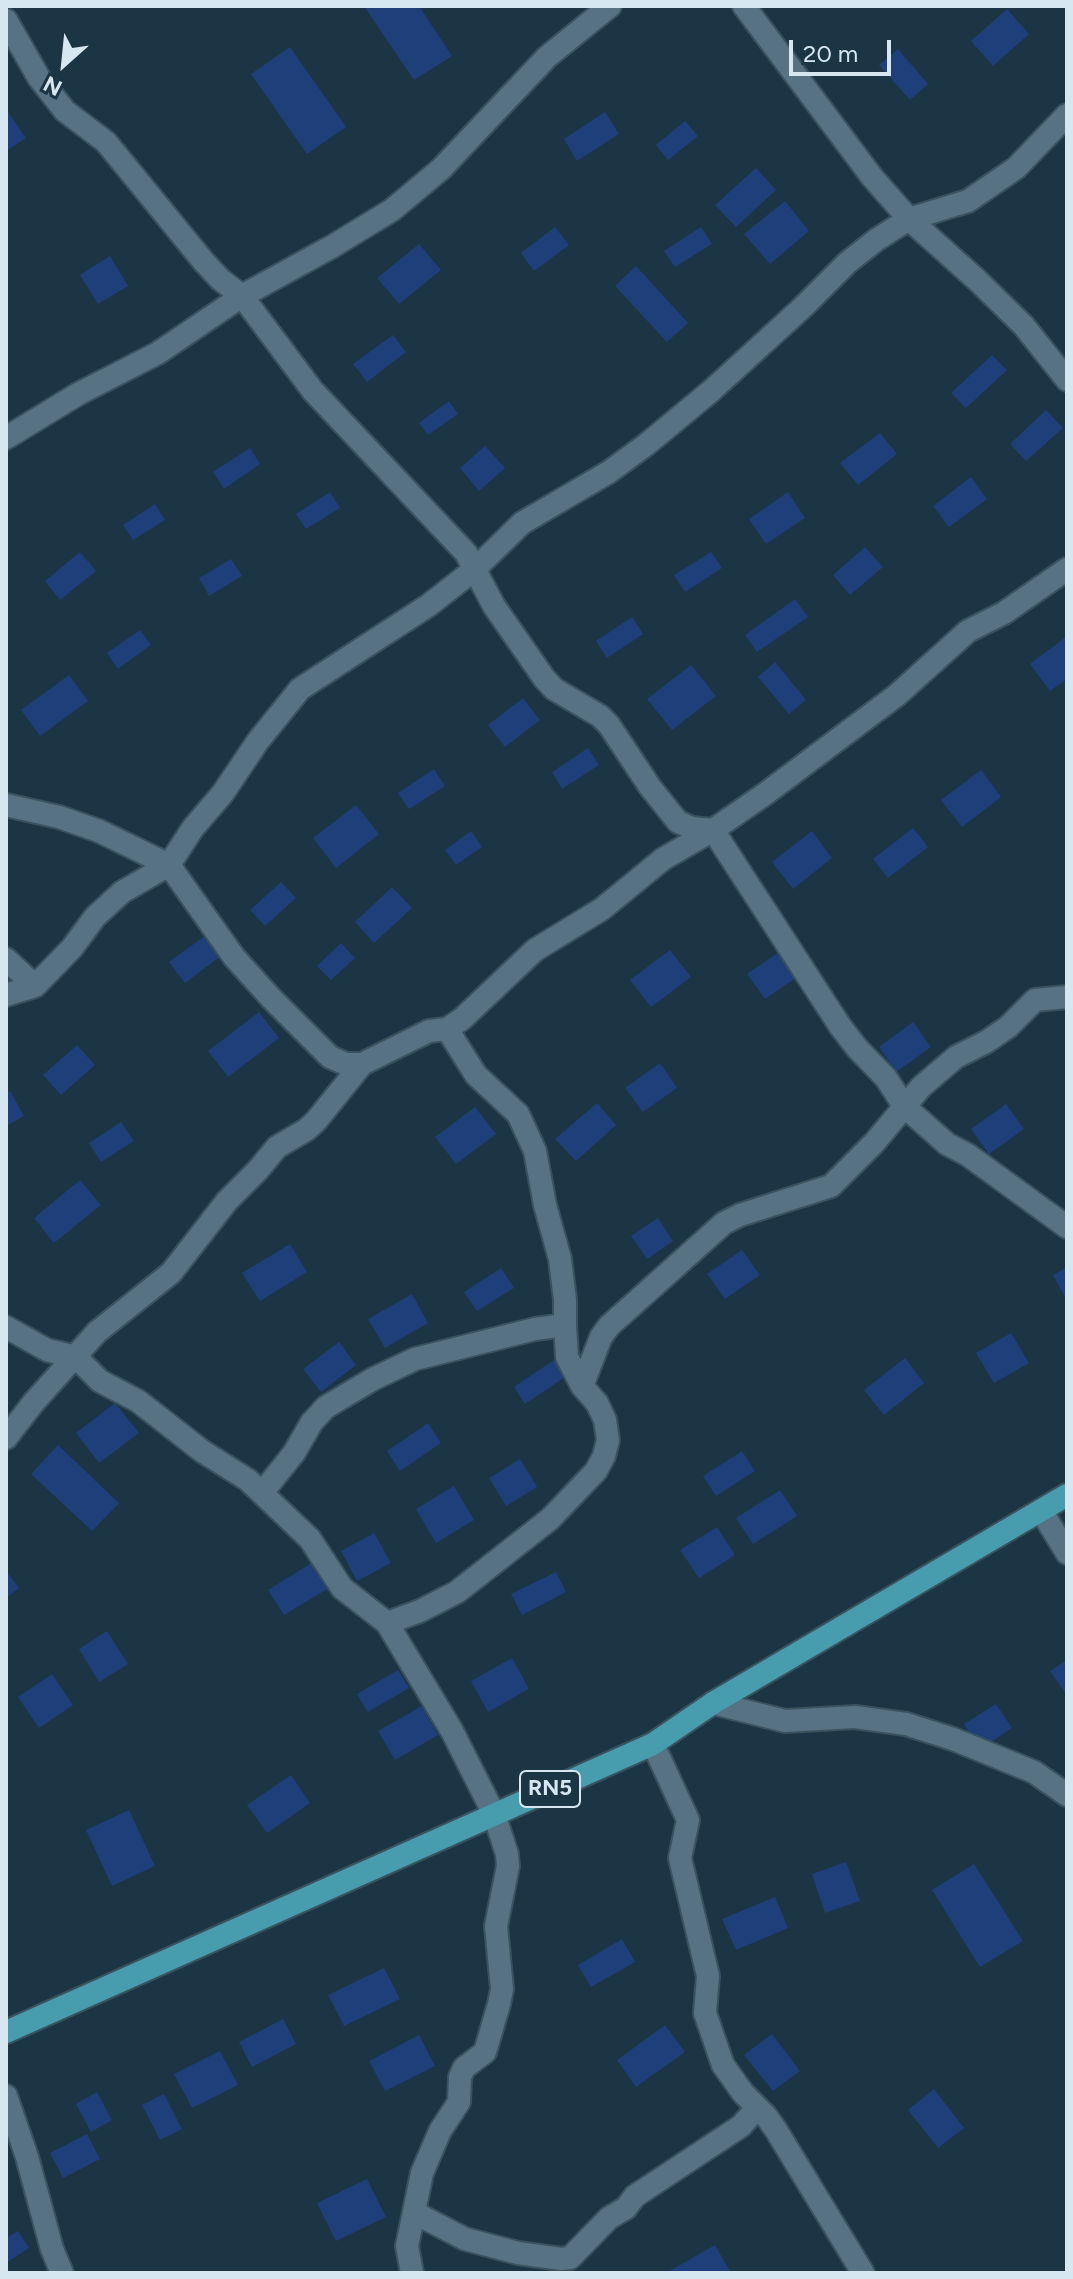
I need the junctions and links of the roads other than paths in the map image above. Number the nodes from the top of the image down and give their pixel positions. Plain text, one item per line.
1 (18, 6) edge
2 (610, 6) edge
3 (744, 6) edge
4 (6, 18) edge
5 (1067, 115) edge
6 (909, 219) junction
7 (242, 296) junction
8 (1067, 380) edge
9 (6, 438) edge
10 (475, 569) junction
11 (1067, 569) edge
12 (6, 805) edge
13 (713, 830) junction
14 (169, 865) junction
15 (6, 959) edge
16 (35, 986) junction
17 (6, 995) edge
18 (1067, 997) edge
19 (447, 1029) junction
20 (362, 1064) junction
21 (904, 1106) junction
22 (1067, 1227) edge
23 (565, 1325) junction
24 (6, 1327) edge
25 (76, 1357) junction
26 (582, 1386) junction
27 (6, 1438) edge
28 (262, 1493) junction
29 (1067, 1495) edge
30 (1042, 1512) junction
31 (1067, 1553) edge
32 (387, 1623) junction
33 (713, 1703) junction
34 (653, 1744) junction
35 (1067, 1795) edge
36 (494, 1814) junction
37 (6, 2032) edge
38 (6, 2096) edge
39 (757, 2108) junction
40 (415, 2213) junction
41 (62, 2273) edge
42 (412, 2273) edge
43 (863, 2273) edge

1 - 4 street
2 - 7 street
3 - 6 street
4 - 7 street
5 - 6 street
6 - 8 street
6 - 10 street
7 - 9 street
7 - 10 street
10 - 13 street
10 - 14 street
11 - 13 street
12 - 14 street
13 - 19 street
13 - 21 street
14 - 16 street
14 - 20 street
15 - 16 street
16 - 17 street
18 - 21 street
19 - 20 street
19 - 23 street
20 - 25 street
21 - 22 street
21 - 26 street
23 - 26 street
23 - 28 street
24 - 25 street
25 - 27 street
25 - 28 street
26 - 32 street
28 - 32 street
29 - 30 highway, RN5
30 - 31 street
30 - 33 highway, RN5
32 - 36 street
33 - 34 highway, RN5
33 - 35 street
34 - 36 highway, RN5
34 - 39 street
36 - 37 highway, RN5
36 - 40 street
38 - 41 street
39 - 40 street
39 - 43 street
40 - 42 street

